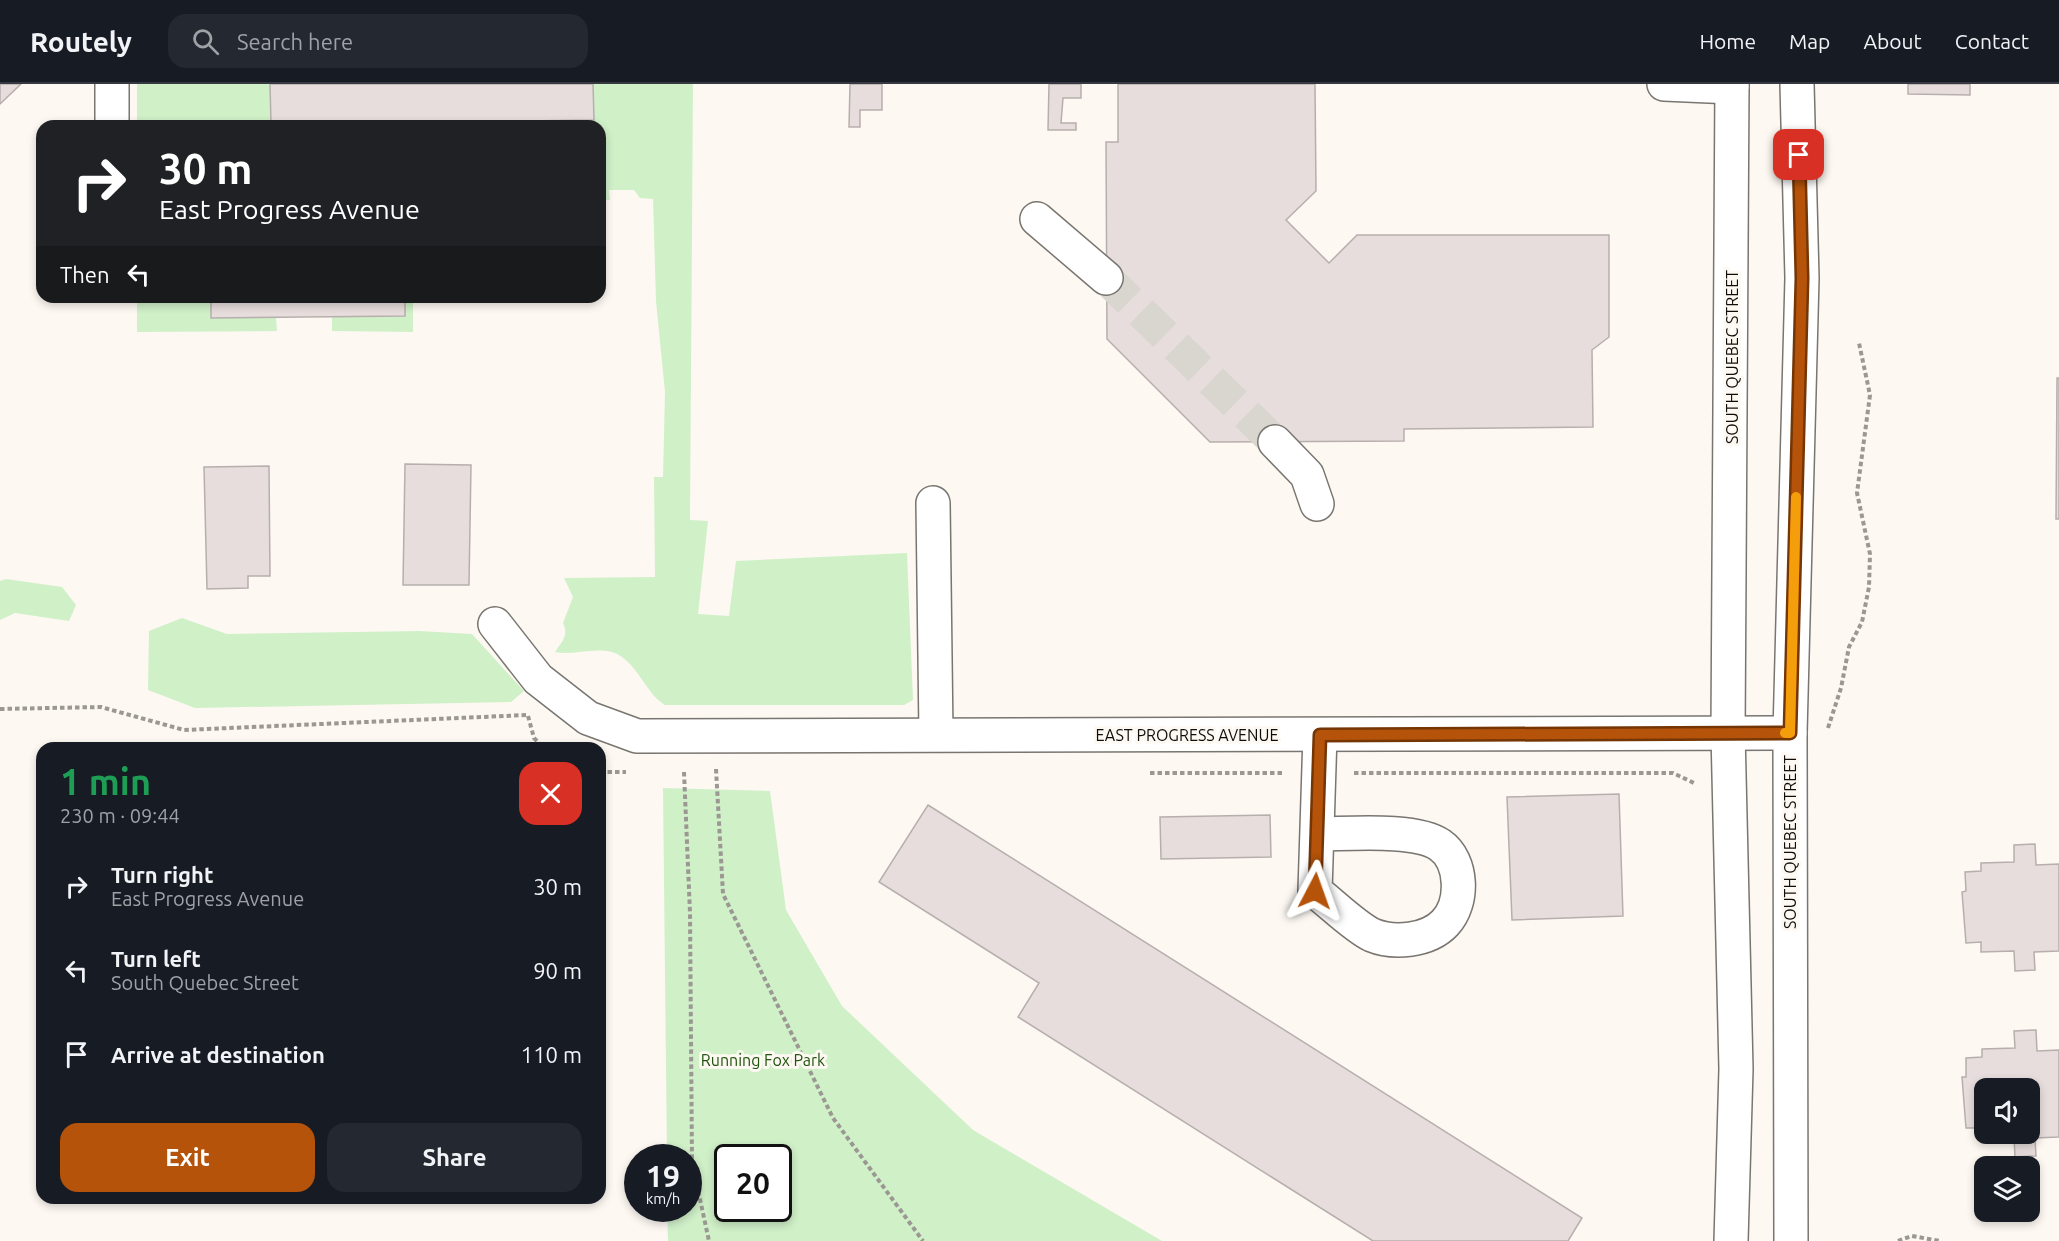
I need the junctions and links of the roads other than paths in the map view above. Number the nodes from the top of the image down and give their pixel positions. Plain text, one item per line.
1 (112, 84) edge
2 (1664, 84) edge
3 (1732, 86) edge
4 (1799, 90) edge
5 (112, 120) edge
6 (1037, 219) dead end
7 (1106, 278) tunnel mouth
8 (1275, 442) tunnel mouth
9 (933, 503) dead end
10 (1317, 504) dead end
11 (495, 624) dead end
12 (1728, 733) junction
13 (1790, 733) junction
14 (936, 734) junction
15 (1320, 735) junction
16 (1318, 834) junction
17 (1731, 1241) edge
18 (1791, 1241) edge

1 - 5 main road
2 - 3 main road
3 - 12 main road, SOUTH QUEBEC STREET
4 - 13 main road, SOUTH QUEBEC STREET
6 - 7 main road
8 - 10 main road
9 - 14 main road
11 - 14 main road, EAST PROGRESS AVENUE
12 - 13 main road, EAST PROGRESS AVENUE
12 - 15 main road, EAST PROGRESS AVENUE
12 - 17 main road, SOUTH QUEBEC STREET
13 - 18 main road, SOUTH QUEBEC STREET
14 - 15 main road, EAST PROGRESS AVENUE
15 - 16 main road
16 - 16 main road

